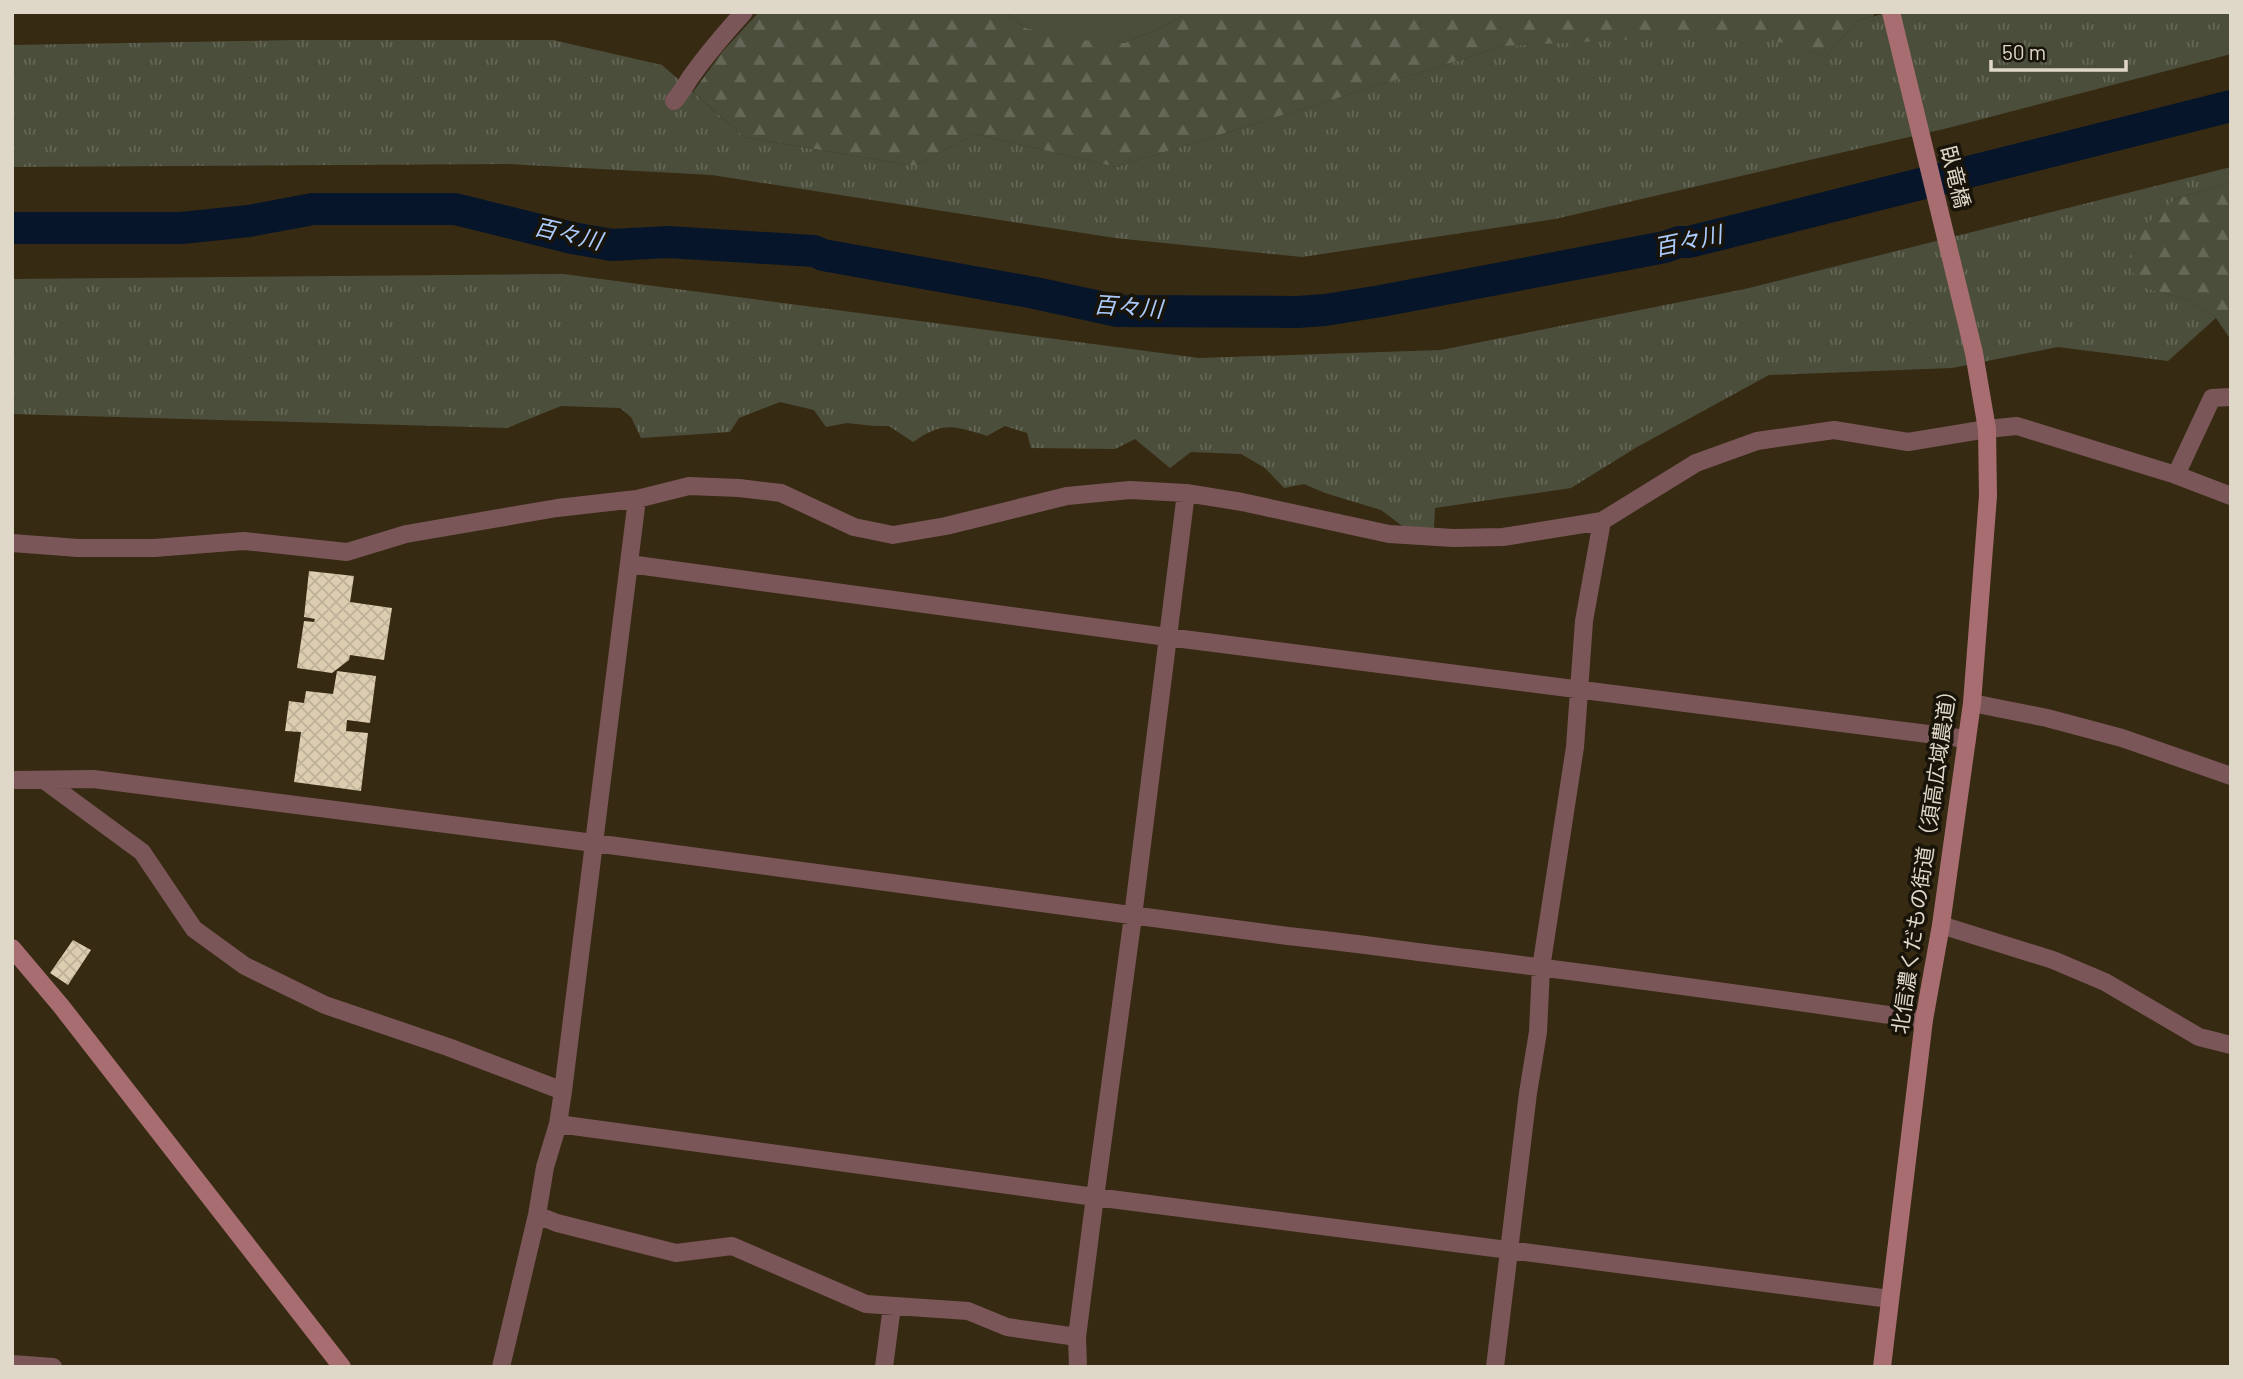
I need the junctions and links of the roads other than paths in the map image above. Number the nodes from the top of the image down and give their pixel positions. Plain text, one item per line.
1 (744, 12) edge
2 (1891, 12) edge
3 (674, 101) dead end
4 (1974, 354) joint
5 (2231, 397) edge
6 (1987, 429) junction
7 (2176, 475) junction
8 (1186, 493) junction
9 (2231, 496) edge
10 (637, 499) junction
11 (1602, 521) junction
12 (12, 543) edge
13 (629, 564) junction
14 (1167, 637) junction
15 (1579, 688) junction
16 (1972, 703) junction
17 (1967, 739) junction
18 (2231, 776) edge
19 (44, 779) junction
20 (12, 780) edge
21 (594, 843) junction
22 (1133, 916) junction
23 (1941, 925) junction
24 (12, 948) edge
25 (1541, 968) junction
26 (1924, 1020) junction
27 (2231, 1045) edge
28 (563, 1091) junction
29 (558, 1124) junction
30 (1095, 1197) junction
31 (537, 1215) junction
32 (1510, 1252) junction
33 (1890, 1299) junction
34 (892, 1306) junction
35 (1077, 1337) junction
36 (12, 1364) edge
37 (53, 1367) edge
38 (342, 1367) edge
39 (501, 1367) edge
40 (884, 1367) edge
41 (1078, 1367) edge
42 (1495, 1367) edge
43 (1882, 1367) edge

1 - 3 street
2 - 4 street, 臥竜橋
4 - 6 street, 北信濃くだもの街道（須高広域農道）
5 - 7 street
6 - 7 street
6 - 11 street
6 - 16 street, 北信濃くだもの街道（須高広域農道）
7 - 9 street
8 - 10 street
8 - 11 street
8 - 14 street
10 - 12 street
10 - 13 street
11 - 15 street
13 - 14 street
13 - 21 street
14 - 15 street
14 - 22 street
15 - 17 street
15 - 25 street
16 - 17 street, 北信濃くだもの街道（須高広域農道）
16 - 18 street
17 - 23 street, 北信濃くだもの街道（須高広域農道）
19 - 20 street
19 - 21 street
19 - 28 street
21 - 22 street
21 - 28 street
22 - 25 street
22 - 30 street
23 - 26 street, 北信濃くだもの街道（須高広域農道）
23 - 27 street
24 - 38 street
25 - 26 street
25 - 32 street
26 - 33 street, 北信濃くだもの街道（須高広域農道）
28 - 29 street
29 - 30 street
29 - 31 street
30 - 32 street
30 - 35 street
31 - 34 street
31 - 39 street
32 - 33 street
32 - 42 street
33 - 43 street, 北信濃くだもの街道（須高広域農道）
34 - 35 street
34 - 40 street
35 - 41 street
36 - 37 street

